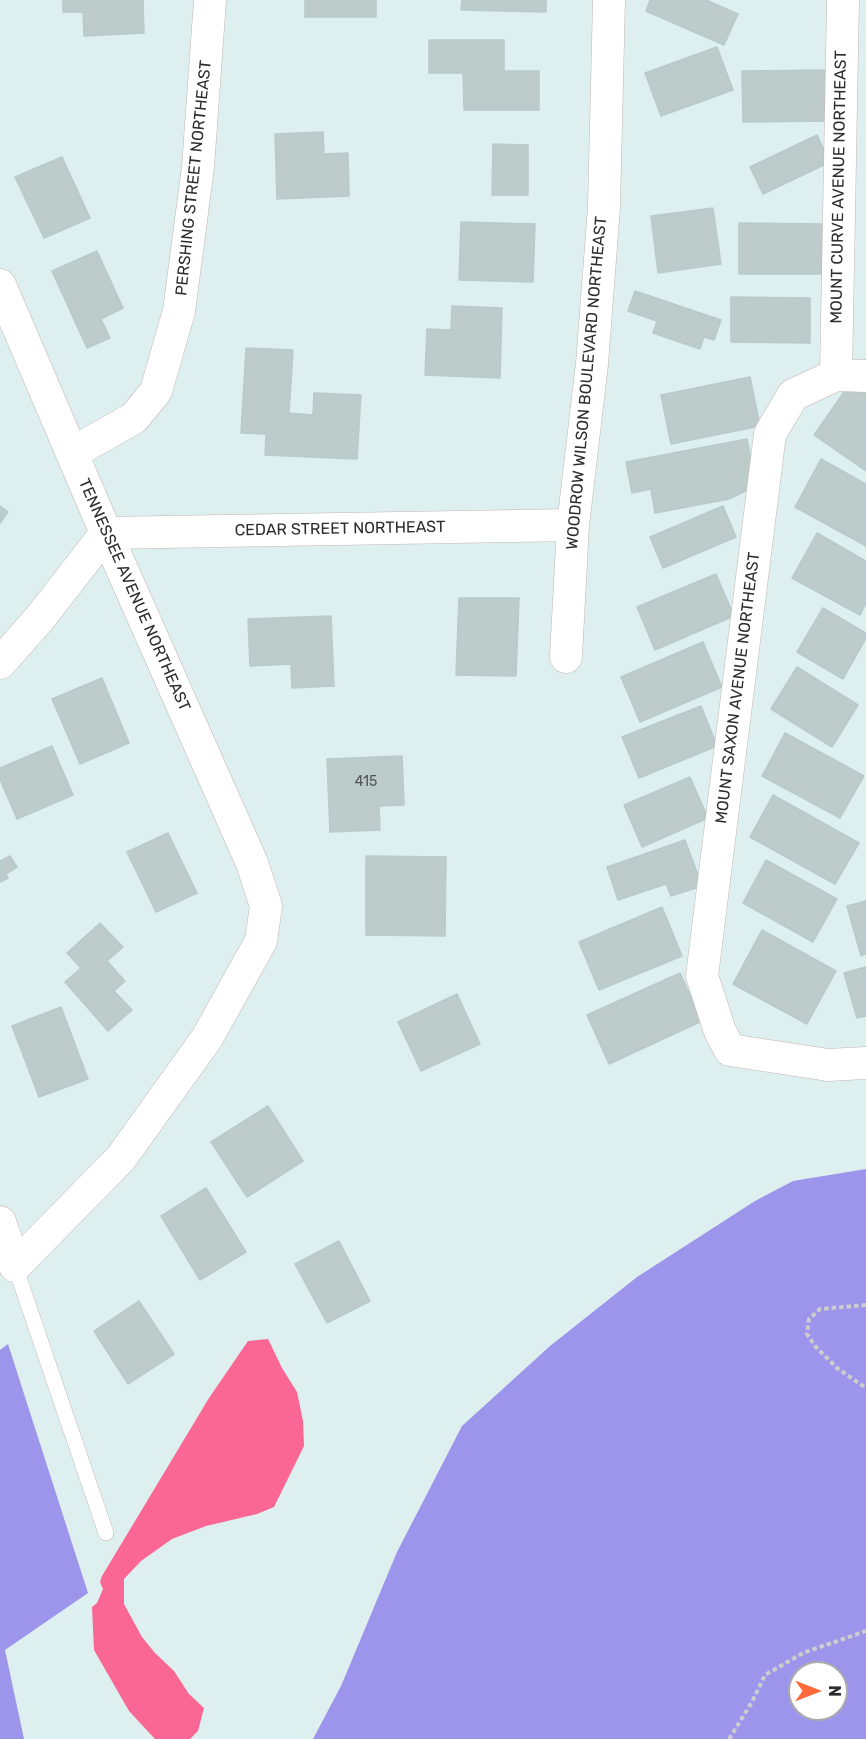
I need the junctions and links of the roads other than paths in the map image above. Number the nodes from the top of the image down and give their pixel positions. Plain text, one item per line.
1 (210, 0) edge
2 (609, 0) edge
3 (843, 0) edge
4 (0, 285) edge
5 (851, 375) edge
6 (72, 453) junction
7 (573, 525) junction
8 (106, 533) junction
9 (566, 657) dead end
10 (0, 663) edge
11 (866, 1063) edge
12 (0, 1222) edge
13 (15, 1266) junction
14 (106, 1533) dead end

1 - 6 street, PERSHING STREET NORTHEAST
2 - 7 street, WOODROW WILSON BOULEVARD NORTHEAST
3 - 5 street, MOUNT CURVE AVENUE NORTHEAST
4 - 6 street, TENNESSEE AVENUE NORTHEAST
5 - 11 street, MOUNT SAXON AVENUE NORTHEAST
6 - 8 street, TENNESSEE AVENUE NORTHEAST
7 - 8 street, CEDAR STREET NORTHEAST
7 - 9 street, WOODROW WILSON BOULEVARD NORTHEAST
8 - 10 street
8 - 13 street, TENNESSEE AVENUE NORTHEAST
12 - 13 street
13 - 14 lane

